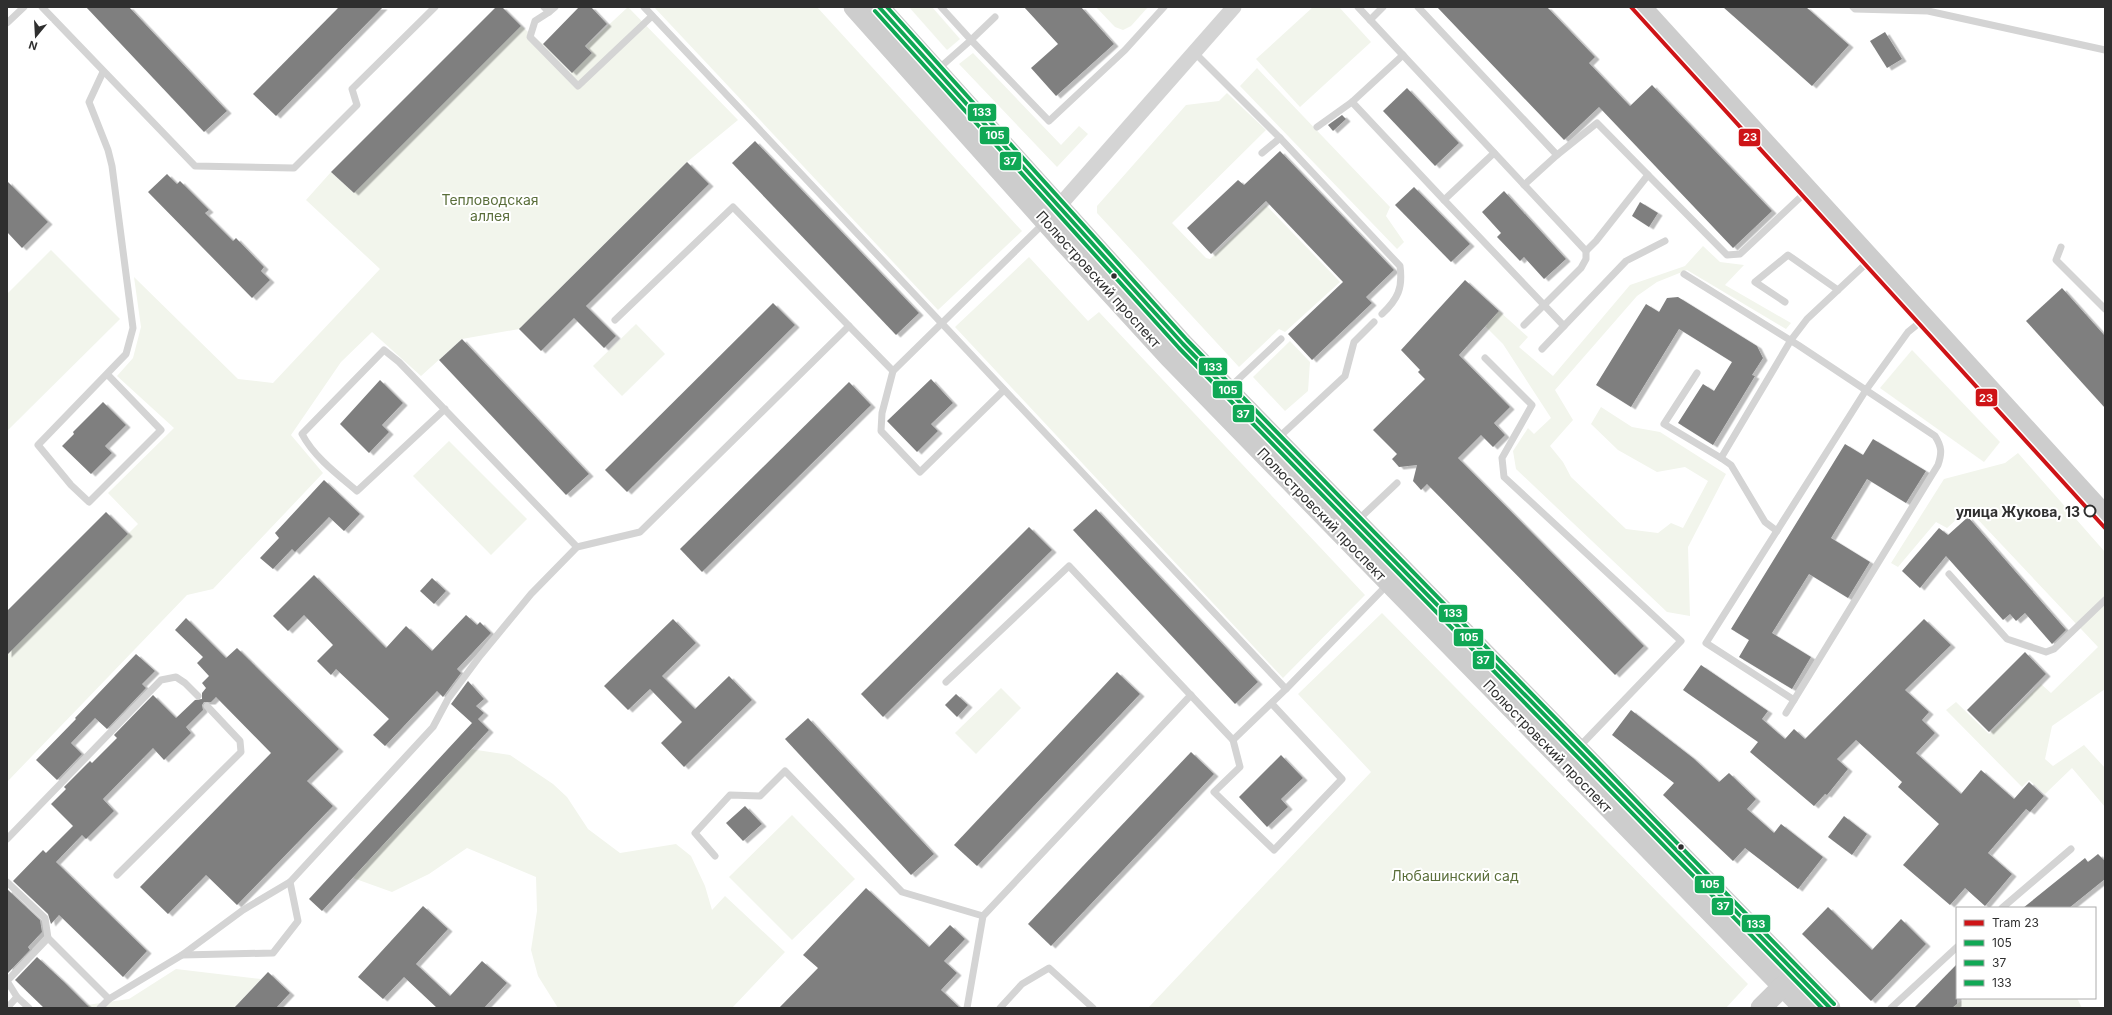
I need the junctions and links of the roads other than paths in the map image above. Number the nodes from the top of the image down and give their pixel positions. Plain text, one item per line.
1 (24, 7) edge
2 (42, 7) edge
3 (435, 7) edge
4 (555, 7) edge
5 (644, 7) edge
6 (854, 7) edge
7 (879, 7) edge
8 (942, 7) edge
9 (1164, 7) edge
10 (1234, 7) edge
11 (1358, 7) edge
12 (1383, 7) edge
13 (1418, 7) edge
14 (1641, 7) edge
15 (1853, 7) edge
16 (1929, 9) edge
17 (546, 10) edge
18 (652, 16) junction
19 (995, 17) dead end
20 (1370, 20) junction
21 (7, 23) edge
22 (971, 40) junction
23 (2105, 50) edge
24 (1194, 52) junction
25 (1403, 55) junction
26 (103, 72) junction
27 (929, 77) junction
28 (1352, 102) junction
29 (1317, 127) dead end
30 (1280, 138) junction
31 (1262, 153) dead end
32 (1494, 153) junction
33 (1557, 155) junction
34 (1648, 175) junction
35 (1524, 185) junction
36 (1808, 190) junction
37 (1444, 200) junction
38 (1052, 214) junction
39 (1665, 241) dead end
40 (2061, 247) dead end
41 (1586, 251) junction
42 (1871, 258) junction
43 (1684, 274) dead end
44 (1838, 290) junction
45 (1785, 302) dead end
46 (1544, 305) junction
47 (2105, 309) edge
48 (1382, 314) dead end
49 (1926, 317) junction
50 (615, 320) dead end
51 (1374, 322) dead end
52 (942, 324) junction
53 (1524, 325) dead end
54 (849, 326) junction
55 (1564, 326) junction
56 (1281, 339) dead end
57 (1791, 340) junction
58 (1542, 349) dead end
59 (1485, 358) dead end
60 (893, 371) junction
61 (1697, 373) dead end
62 (107, 374) junction
63 (1004, 390) junction
64 (1866, 390) junction
65 (1220, 396) junction
66 (445, 409) junction
67 (1269, 447) junction
68 (1721, 458) junction
69 (1396, 483) dead end
70 (2105, 516) edge
71 (1349, 529) junction
72 (1777, 531) junction
73 (577, 547) junction
74 (1949, 574) dead end
75 (1396, 576) junction
76 (2105, 600) edge
77 (946, 682) dead end
78 (1286, 689) junction
79 (1191, 695) junction
80 (198, 696) dead end
81 (1794, 700) junction
82 (1272, 704) junction
83 (207, 706) dead end
84 (1786, 713) dead end
85 (1233, 740) junction
86 (1571, 756) junction
87 (7, 838) edge
88 (2071, 850) dead end
89 (715, 856) dead end
90 (116, 875) dead end
91 (7, 882) edge
92 (290, 882) junction
93 (2003, 907) edge
94 (983, 916) junction
95 (48, 938) junction
96 (1956, 948) edge
97 (182, 954) junction
98 (1789, 979) junction
99 (17, 997) junction
100 (109, 999) junction
101 (7, 1008) edge
102 (29, 1008) edge
103 (100, 1008) edge
104 (967, 1008) edge
105 (1000, 1008) edge
106 (1093, 1008) edge
107 (1761, 1008) edge
108 (1804, 1008) edge
109 (1830, 1008) edge
110 (1891, 1008) edge

1 - 21 lane
2 - 26 lane
3 - 26 lane
4 - 17 lane
5 - 18 lane
6 - 27 main road, Полюстровский проспект
7 - 27 main road, Полюстровский проспект
8 - 22 lane
9 - 22 lane
10 - 24 street
11 - 20 lane
12 - 20 lane
13 - 33 lane
14 - 36 main road
15 - 16 lane
16 - 23 lane
17 - 18 lane
18 - 52 lane
19 - 22 lane
20 - 25 lane
22 - 27 lane
24 - 30 lane
24 - 38 street
25 - 28 lane
25 - 32 lane
26 - 62 lane
27 - 38 main road, Полюстровский проспект
28 - 29 lane
28 - 37 lane
30 - 31 lane
30 - 48 lane
32 - 35 lane
32 - 37 lane
33 - 34 lane
33 - 35 lane
34 - 36 lane
34 - 41 lane
35 - 41 lane
36 - 42 main road
37 - 46 lane
38 - 52 lane
38 - 65 main road, Полюстровский проспект
39 - 55 lane
40 - 47 lane
41 - 46 lane
42 - 44 lane
42 - 49 main road
43 - 57 lane
44 - 45 lane
44 - 57 lane
46 - 53 lane
46 - 55 lane
49 - 64 lane
49 - 70 main road
50 - 54 lane
51 - 67 lane
52 - 60 lane
52 - 63 lane
54 - 60 lane
54 - 73 lane
55 - 58 lane
56 - 65 lane
57 - 64 lane
57 - 68 lane
59 - 86 lane
60 - 63 lane
61 - 68 lane
62 - 62 lane
63 - 78 lane
64 - 72 lane
64 - 81 lane
65 - 67 main road, Полюстровский проспект
66 - 66 lane
66 - 73 lane
67 - 71 main road, Полюстровский проспект
68 - 72 lane
69 - 71 lane
71 - 75 main road, Полюстровский проспект
72 - 81 lane
73 - 92 lane
74 - 76 lane
75 - 78 lane
75 - 86 main road, Полюстровский проспект
77 - 79 lane
78 - 82 lane
79 - 85 lane
79 - 94 lane
80 - 87 lane
81 - 84 lane
82 - 85 lane
82 - 85 lane
83 - 90 lane
86 - 98 main road, Полюстровский проспект
88 - 93 lane
89 - 94 lane
91 - 95 lane
92 - 97 lane
92 - 97 lane
94 - 104 lane
95 - 99 lane
95 - 100 lane
96 - 110 lane
97 - 100 lane
98 - 107 main road
98 - 108 main road, Полюстровский проспект
98 - 109 main road, Полюстровский проспект
99 - 101 lane
99 - 102 lane
100 - 103 lane
105 - 106 lane

